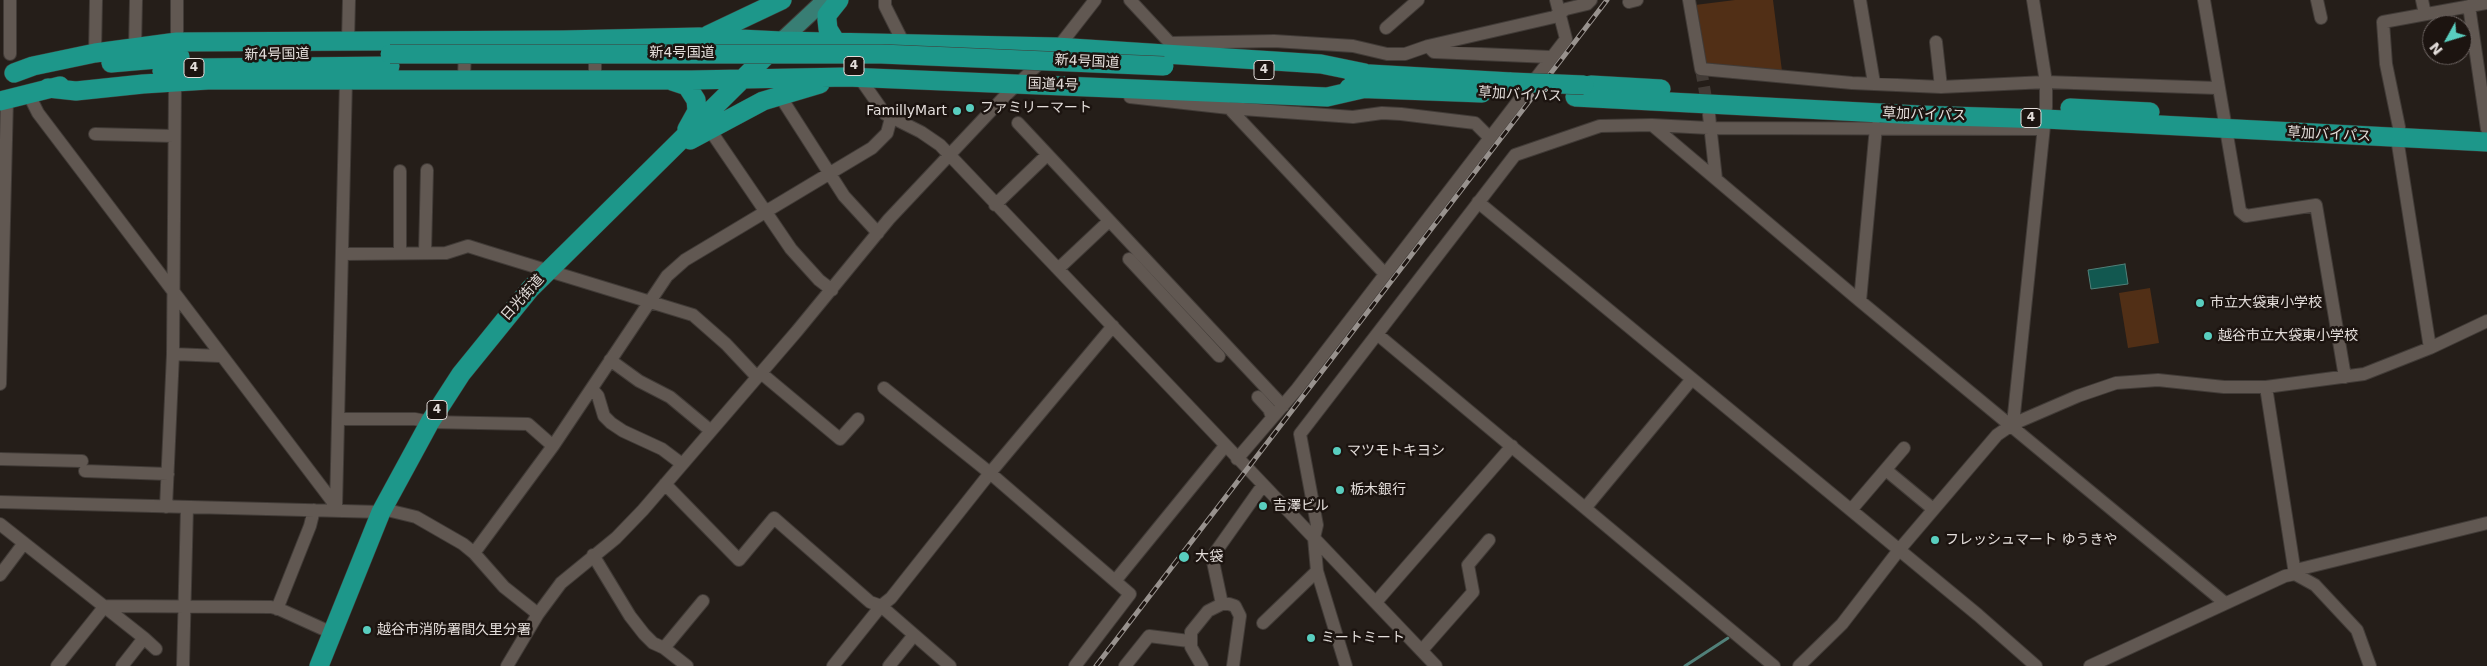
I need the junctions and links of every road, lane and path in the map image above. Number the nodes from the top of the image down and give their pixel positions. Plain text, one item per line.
1 (10, 0) edge
2 (96, 0) edge
3 (136, 0) edge
4 (177, 0) edge
5 (349, 0) edge
6 (782, 0) edge
7 (825, 0) edge
8 (839, 0) edge
9 (886, 0) edge
10 (1095, 0) edge
11 (1130, 0) edge
12 (1418, 0) edge
13 (1556, 0) edge
14 (1591, 0) edge
15 (1689, 0) edge
16 (1860, 0) edge
17 (2033, 0) edge
18 (2204, 0) edge
19 (2317, 0) edge
20 (2422, 0) edge
21 (2487, 3) edge
22 (2469, 6) junction
23 (1559, 13) junction
24 (2425, 14) junction
25 (2320, 18) dead end
26 (1386, 28) dead end
27 (699, 38) junction
28 (465, 40) junction
29 (595, 40) junction
30 (348, 41) junction
31 (177, 42) junction
32 (780, 42) junction
33 (836, 42) junction
34 (903, 42) junction
35 (1936, 42) dead end
36 (1170, 43) junction
37 (1428, 46) junction
38 (1056, 47) junction
39 (135, 48) junction
40 (1106, 50) junction
41 (95, 53) junction
42 (10, 54) dead end
43 (1550, 57) junction
44 (390, 60) junction
45 (7, 74) edge
46 (853, 77) junction
47 (744, 78) junction
48 (464, 79) junction
49 (346, 80) junction
50 (595, 80) junction
51 (670, 80) junction
52 (1363, 81) junction
53 (2046, 82) junction
54 (175, 83) junction
55 (1874, 83) junction
56 (1019, 84) junction
57 (1111, 87) junction
58 (1941, 87) junction
59 (48, 88) junction
60 (2217, 88) junction
61 (28, 93) junction
62 (780, 96) junction
63 (4, 100) edge
64 (1229, 108) junction
65 (1709, 115) tunnel mouth
66 (891, 118) junction
67 (2045, 118) junction
68 (1018, 123) dead end
69 (2224, 123) junction
70 (1652, 125) junction
71 (1876, 127) junction
72 (1709, 128) junction
73 (710, 130) junction
74 (2487, 130) edge
75 (2398, 132) junction
76 (95, 134) dead end
77 (174, 136) junction
78 (1490, 138) junction
79 (2487, 142) edge
80 (677, 145) junction
81 (949, 155) junction
82 (1047, 155) junction
83 (427, 170) dead end
84 (400, 171) dead end
85 (830, 173) junction
86 (1716, 179) junction
87 (1478, 202) junction
88 (995, 205) junction
89 (765, 211) junction
90 (1109, 221) junction
91 (878, 233) junction
92 (400, 253) junction
93 (426, 253) junction
94 (343, 254) junction
95 (1128, 259) dead end
96 (1058, 269) junction
97 (547, 271) junction
98 (1385, 274) junction
99 (832, 290) junction
100 (172, 291) junction
101 (1860, 301) junction
102 (650, 304) junction
103 (1186, 312) junction
104 (2487, 321) edge
105 (1113, 326) junction
106 (1377, 334) junction
107 (2430, 348) junction
108 (173, 354) junction
109 (220, 356) junction
110 (1219, 356) dead end
111 (610, 360) junction
112 (759, 375) junction
113 (2345, 377) junction
114 (1692, 379) junction
115 (0, 384) edge
116 (2266, 387) junction
117 (592, 389) junction
118 (887, 390) dead end
119 (1258, 398) dead end
120 (1283, 406) junction
121 (1272, 417) junction
122 (338, 419) junction
123 (858, 419) dead end
124 (430, 422) junction
125 (2012, 425) junction
126 (711, 431) junction
127 (553, 446) junction
128 (1225, 446) junction
129 (1512, 446) junction
130 (1904, 448) dead end
131 (1237, 458) junction
132 (0, 459) edge
133 (682, 464) junction
134 (1886, 470) junction
135 (990, 473) junction
136 (168, 474) junction
137 (665, 484) junction
138 (1263, 485) junction
139 (0, 502) edge
140 (166, 507) junction
141 (186, 507) junction
142 (1586, 507) junction
143 (336, 508) junction
144 (1933, 509) junction
145 (314, 510) junction
146 (382, 510) junction
147 (1851, 510) junction
148 (2487, 523) edge
149 (0, 524) edge
150 (1314, 538) junction
151 (1489, 540) dead end
152 (24, 543) junction
153 (1899, 550) junction
154 (474, 553) junction
155 (593, 556) junction
156 (1318, 570) junction
157 (2296, 572) junction
158 (0, 575) edge
159 (1115, 581) junction
160 (703, 601) dead end
161 (1376, 602) junction
162 (1222, 604) junction
163 (2225, 604) junction
164 (105, 606) junction
165 (184, 606) junction
166 (881, 606) junction
167 (277, 609) junction
168 (538, 614) junction
169 (1264, 623) dead end
170 (332, 634) junction
171 (914, 635) junction
172 (144, 638) junction
173 (1189, 641) junction
174 (664, 648) junction
175 (156, 649) dead end
176 (1422, 650) junction
177 (2109, 662) edge
178 (323, 665) edge
179 (57, 666) edge
180 (122, 666) edge
181 (182, 666) edge
182 (507, 666) edge
183 (686, 666) edge
184 (833, 666) edge
185 (889, 666) edge
186 (950, 666) edge
187 (1075, 666) edge
188 (1125, 666) edge
189 (1202, 666) edge
190 (1233, 666) edge
191 (1346, 666) edge
192 (1436, 666) edge
193 (1774, 666) edge
194 (1799, 666) edge
195 (2036, 666) edge
196 (2090, 666) edge
197 (2370, 666) edge

1 - 42 street
2 - 41 street
3 - 39 street
4 - 31 street
5 - 30 street
6 - 27 highway
7 - 32 main road, 日光街道
8 - 33 highway
9 - 34 street
10 - 38 street
11 - 36 street
12 - 26 street
13 - 23 street
14 - 23 street
15 - 55 street
16 - 55 street
17 - 53 street
18 - 60 street
19 - 25 street
20 - 24 street
21 - 22 street
22 - 24 street
22 - 74 street
23 - 37 street
23 - 43 street
24 - 75 street
27 - 29 highway
27 - 32 highway
28 - 29 highway
28 - 30 highway
28 - 48 street
29 - 50 street
30 - 31 highway
31 - 39 highway
32 - 33 highway, 4
32 - 47 highway, 日光街道 / 4
33 - 34 highway, 4
34 - 38 highway, 4
35 - 58 street
36 - 37 street
36 - 40 street
37 - 43 street
38 - 40 highway, 4
38 - 56 street
39 - 41 highway
40 - 52 highway, 4
41 - 45 highway
43 - 78 street
44 - 45 highway, 新4号国道 / 4
44 - 52 highway, 新4号国道 / 4, bridge
44 - 59 highway, 新4号国道 / 4
46 - 47 highway, 国道4号 / 4
46 - 56 highway, 国道4号 / 4
46 - 62 highway, 4
46 - 66 street
47 - 51 highway, 国道4号
47 - 80 highway, 日光街道 / 4
48 - 49 highway, 国道4号
48 - 50 highway, 国道4号
49 - 54 highway, 国道4号
49 - 94 street
50 - 51 highway, 国道4号
51 - 80 highway
52 - 57 highway, 国道4号 / 4
52 - 67 highway, 草加バイパス / 4, bridge
53 - 58 street
53 - 60 street
53 - 67 street
54 - 59 highway, 国道4号
54 - 77 street
55 - 58 street
56 - 57 highway, 国道4号 / 4
56 - 81 street
57 - 64 street
59 - 61 highway, 新4号国道 / 4
60 - 69 street
61 - 63 highway, 新4号国道 / 4
61 - 100 street
62 - 73 highway, 4
62 - 85 street
63 - 115 street
64 - 78 street
64 - 98 street
65 - 72 street
66 - 81 street
66 - 85 street
67 - 69 highway, 草加バイパス / 4
67 - 71 street
67 - 125 street
68 - 82 street
69 - 75 highway, 草加バイパス / 4
69 - 113 street
70 - 72 street
70 - 86 street
70 - 87 street
71 - 72 street
71 - 101 street
72 - 86 street
73 - 80 highway, 4
73 - 89 street
74 - 75 highway, 草加バイパス / 4
75 - 79 highway, 草加バイパス / 4
75 - 107 street
76 - 77 street
77 - 100 street
78 - 98 street
80 - 97 highway, 日光街道 / 4
81 - 88 street
81 - 91 street
82 - 88 street
82 - 90 street
83 - 93 street
84 - 92 street
85 - 89 street
85 - 91 street
86 - 101 street
87 - 106 street
87 - 114 street
88 - 96 street
89 - 99 street
89 - 102 street
90 - 96 street
90 - 103 street
91 - 99 street
92 - 93 street
92 - 94 street
93 - 97 street
94 - 122 street
95 - 103 street
96 - 105 street
97 - 102 street
97 - 124 highway, 日光街道 / 4
98 - 120 street
99 - 112 street
100 - 108 street
100 - 109 street
101 - 125 street
102 - 111 street
102 - 112 street
103 - 110 street
103 - 120 street
104 - 107 street
105 - 128 street
105 - 135 street
106 - 129 street
106 - 150 street
107 - 113 street
108 - 109 street
108 - 136 street
109 - 143 street
111 - 117 street
111 - 126 street
112 - 123 street
112 - 126 street
113 - 116 street
114 - 142 street
114 - 147 street
116 - 125 street
116 - 157 street
117 - 127 street
117 - 133 street
118 - 135 street
119 - 121 street
120 - 121 street
121 - 131 street
122 - 124 street
122 - 143 street
124 - 127 street
124 - 146 highway, 日光街道 / 4
125 - 144 street
125 - 163 street
126 - 133 street
127 - 154 street
128 - 131 street
128 - 159 street
129 - 142 street
129 - 161 street
130 - 134 street
131 - 138 street
132 - 136 street
133 - 137 street
134 - 144 street
134 - 147 street
135 - 159 street
135 - 166 street
136 - 140 street
137 - 155 street
137 - 166 street
138 - 150 street
138 - 162 street
139 - 140 street
140 - 141 street
141 - 145 street
141 - 165 street
142 - 193 street
143 - 145 street
143 - 146 street
144 - 153 street
145 - 167 street
146 - 154 street
146 - 170 highway, 日光街道 / 4
147 - 153 street
148 - 157 street
149 - 152 street
150 - 156 street
150 - 161 street
151 - 176 street
152 - 158 street
152 - 164 street
153 - 194 street
153 - 195 street
154 - 168 street
155 - 168 street
155 - 174 street
156 - 169 street
156 - 191 street
157 - 163 street
157 - 197 street
159 - 187 street
160 - 174 street
161 - 176 street
162 - 173 street
162 - 190 street
163 - 177 street
164 - 165 street
164 - 172 street
164 - 179 street
165 - 167 street
165 - 181 street
166 - 171 street
166 - 184 street
167 - 170 street
168 - 182 street
170 - 178 highway, 日光街道 / 4
171 - 185 street
171 - 186 street
172 - 175 street
172 - 180 street
173 - 188 street
173 - 189 street
174 - 183 street
176 - 192 street
177 - 196 street

